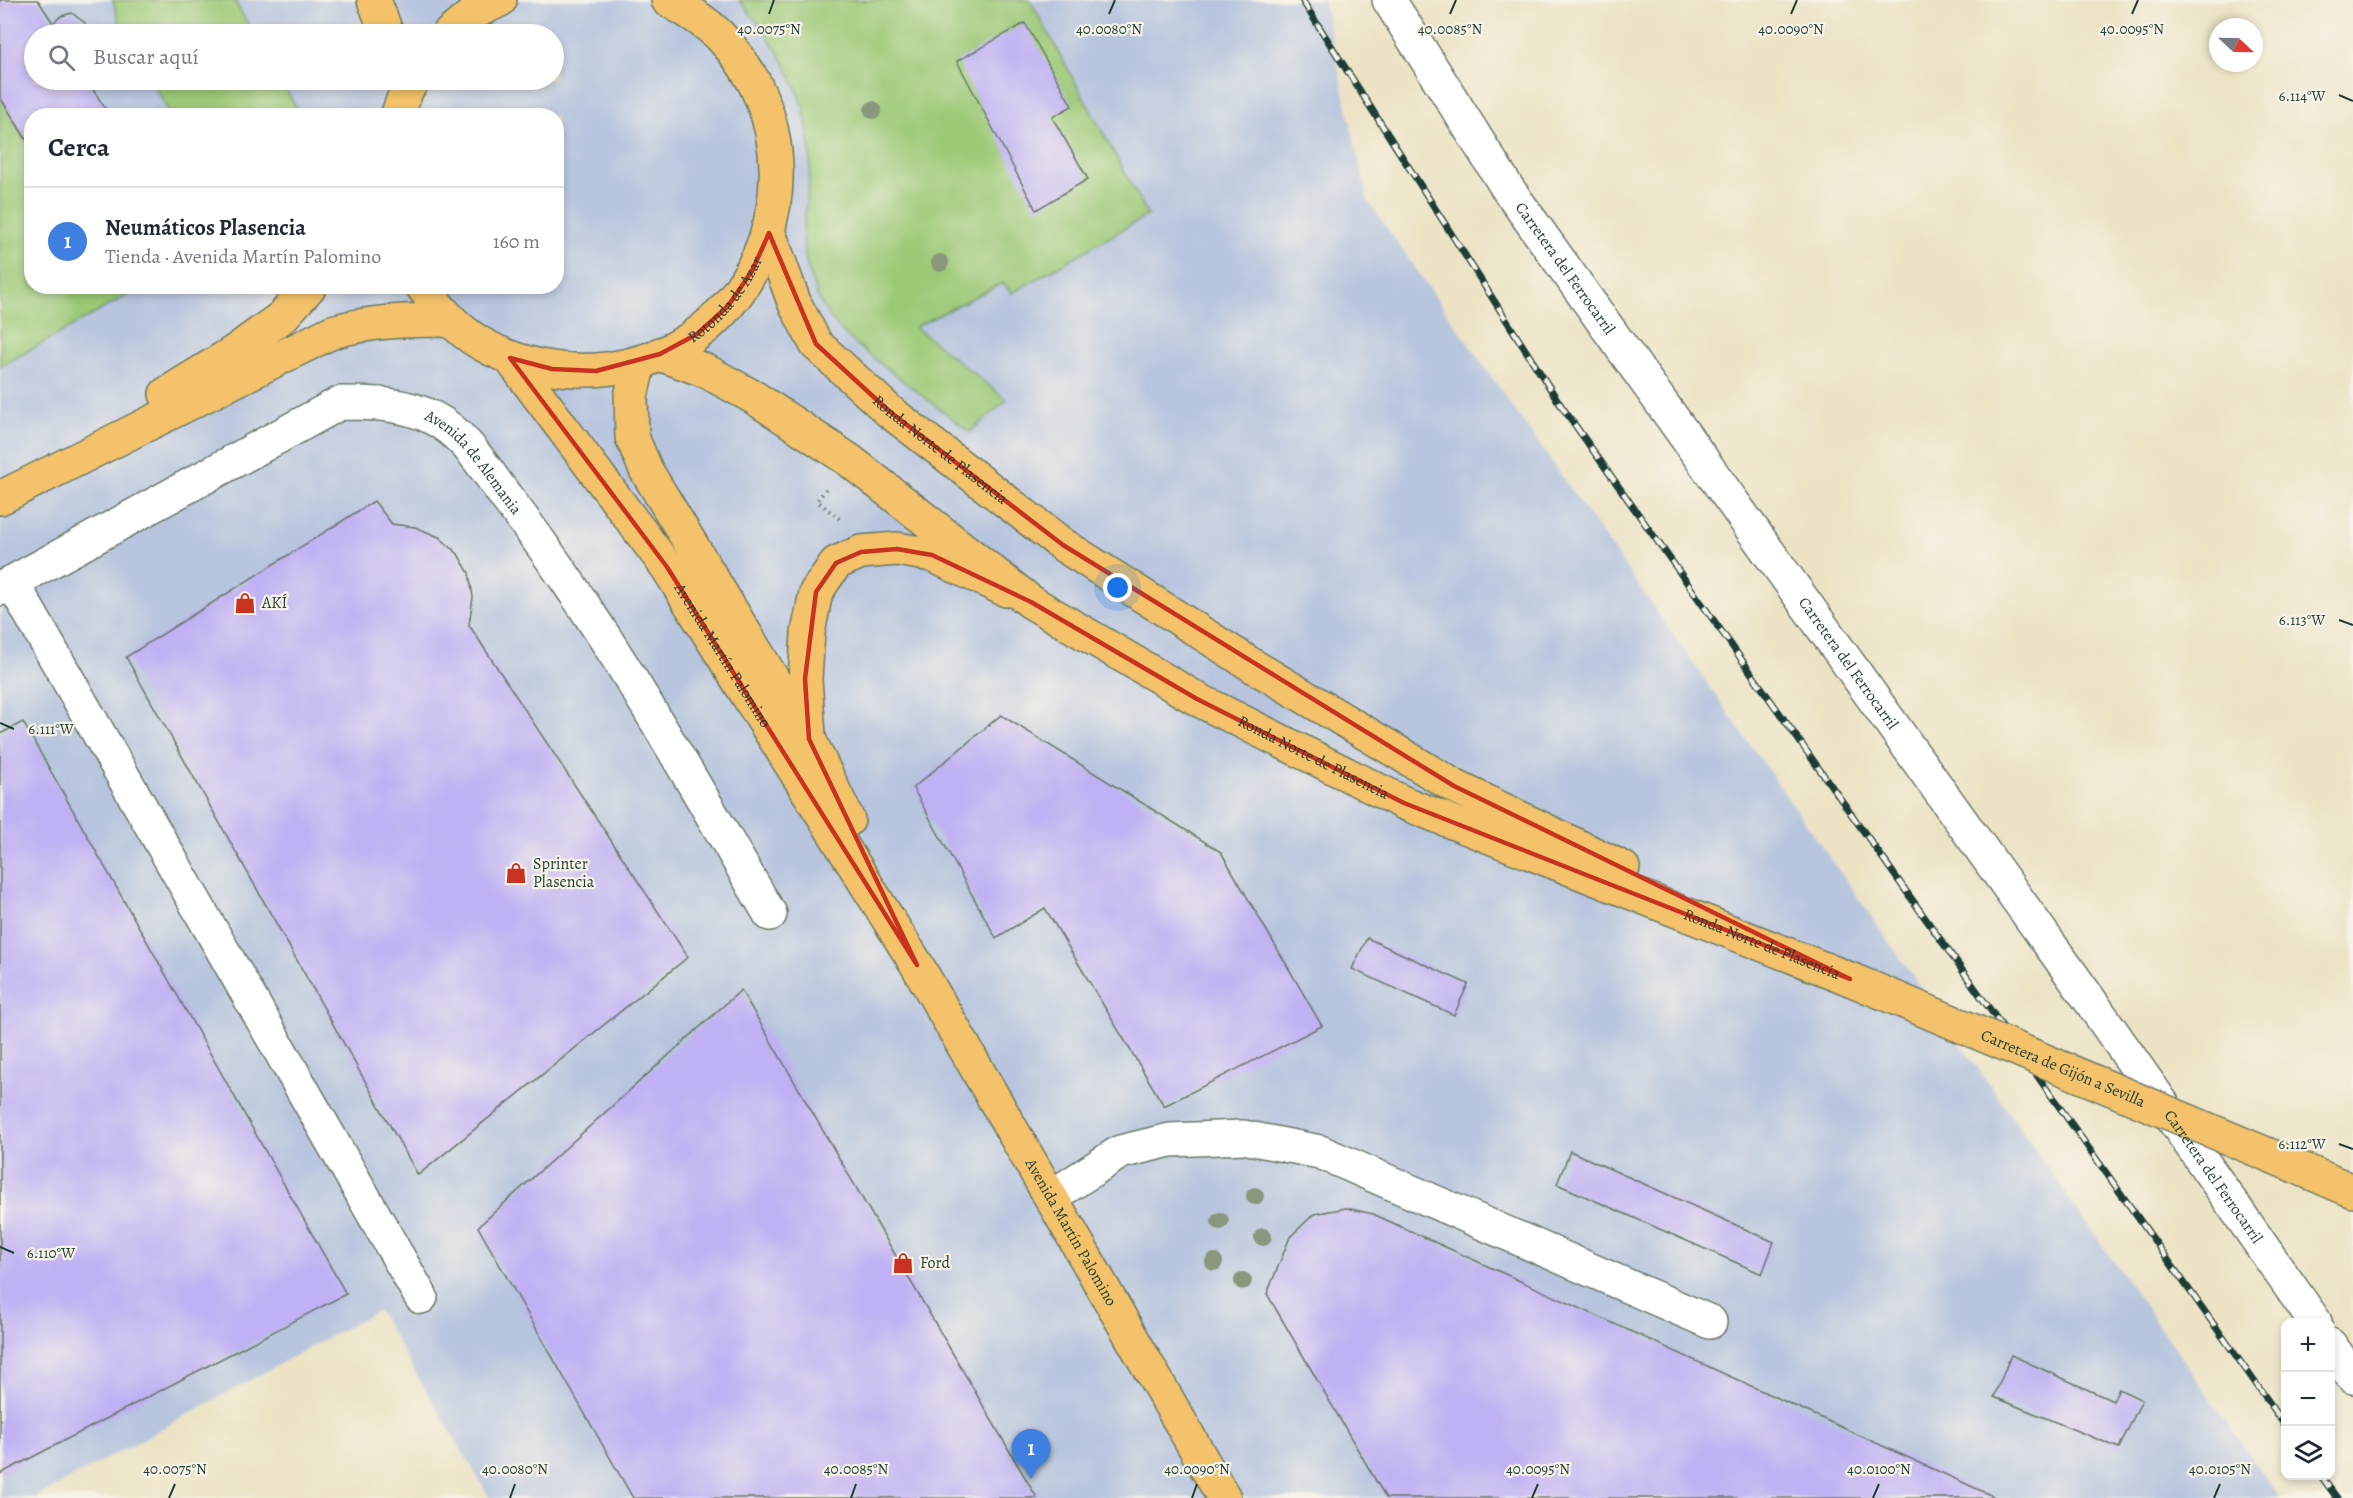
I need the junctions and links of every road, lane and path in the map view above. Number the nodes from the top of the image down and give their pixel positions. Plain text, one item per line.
1 (374, 0) edge
2 (500, 0) edge
3 (668, 0) edge
4 (1389, 0) edge
5 (383, 24) edge
6 (461, 24) edge
7 (769, 233) junction
8 (303, 294) edge
9 (429, 294) edge
10 (450, 320) junction
11 (510, 358) junction
12 (649, 359) junction
13 (0, 497) edge
14 (6, 585) edge
15 (1031, 602) junction
16 (809, 740) junction
17 (770, 914) dead end
18 (917, 965) junction
19 (1850, 980) junction
20 (2353, 1191) edge
21 (1051, 1197) junction
22 (421, 1297) dead end
23 (2311, 1318) edge
24 (1710, 1322) dead end
25 (2335, 1351) edge
26 (2353, 1377) edge
27 (1224, 1498) edge

1 - 5 main road
2 - 6 main road
3 - 7 main road, Rotonda de Azar
4 - 23 street, Carretera del Ferrocarril
7 - 12 main road, Rotonda de Azar
7 - 19 main road, Ronda Norte de Plasencia
8 - 13 main road
9 - 10 main road, Rotonda de Azar
10 - 11 main road, Rotonda de Azar
10 - 13 main road
11 - 12 main road, Rotonda de Azar
11 - 18 main road, Avenida Martín Palomino
12 - 15 main road, Ronda Norte de Plasencia
12 - 16 main road, Avenida Martín Palomino
14 - 17 street, Avenida de Alemania
14 - 22 street
15 - 16 main road
15 - 19 main road, Ronda Norte de Plasencia
16 - 18 main road, Avenida Martín Palomino
18 - 21 main road, Avenida Martín Palomino
19 - 20 main road, Carretera de Gijón a Sevilla, bridge
21 - 24 street
21 - 27 main road, Avenida Martín Palomino
25 - 26 street

